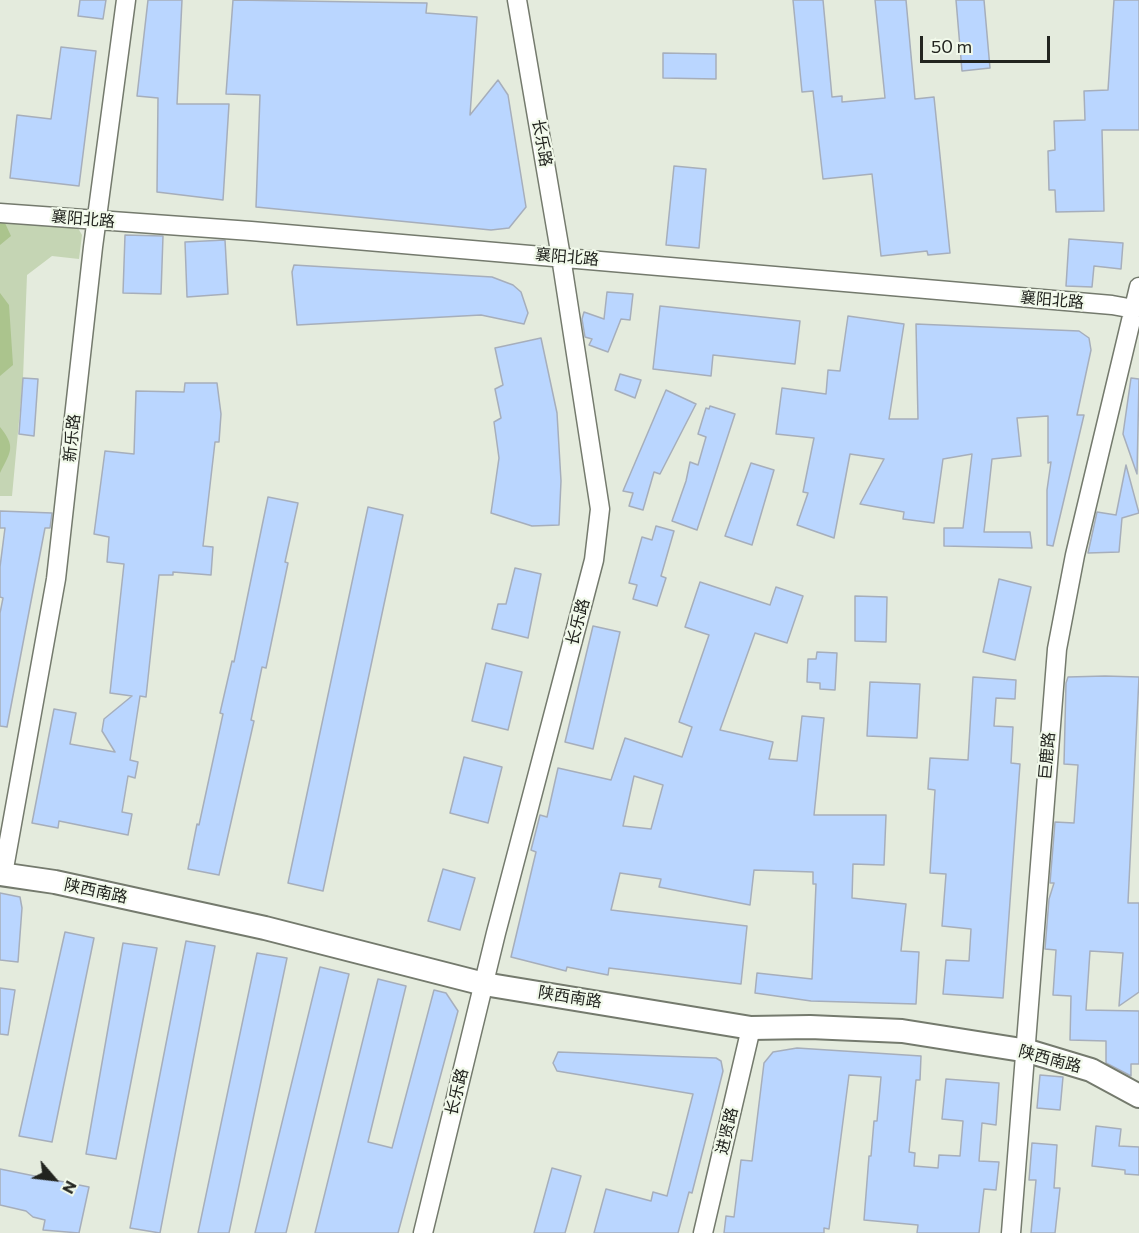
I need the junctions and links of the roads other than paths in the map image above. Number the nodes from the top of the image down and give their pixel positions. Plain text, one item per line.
1 (126, 0) edge
2 (518, 0) edge
3 (0, 213) edge
4 (98, 221) junction
5 (561, 257) junction
6 (1139, 287) edge
7 (1134, 309) junction
8 (1, 874) edge
9 (484, 984) junction
10 (751, 1028) junction
11 (1028, 1051) junction
12 (1139, 1096) edge
13 (423, 1233) edge
14 (703, 1233) edge
15 (1011, 1233) edge

1 - 4 street, 新乐路
2 - 5 street, 长乐路
3 - 4 street, 襄阳北路
4 - 5 street, 襄阳北路
4 - 8 street, 新乐路
5 - 7 street, 襄阳北路
5 - 9 street, 长乐路
6 - 7 street, 巨鹿路
7 - 11 street, 巨鹿路
8 - 9 main road, 陕西南路
9 - 10 main road, 陕西南路
9 - 13 street, 长乐路
10 - 11 main road, 陕西南路
10 - 14 street, 进贤路
11 - 12 main road, 陕西南路
11 - 15 street, 巨鹿路

